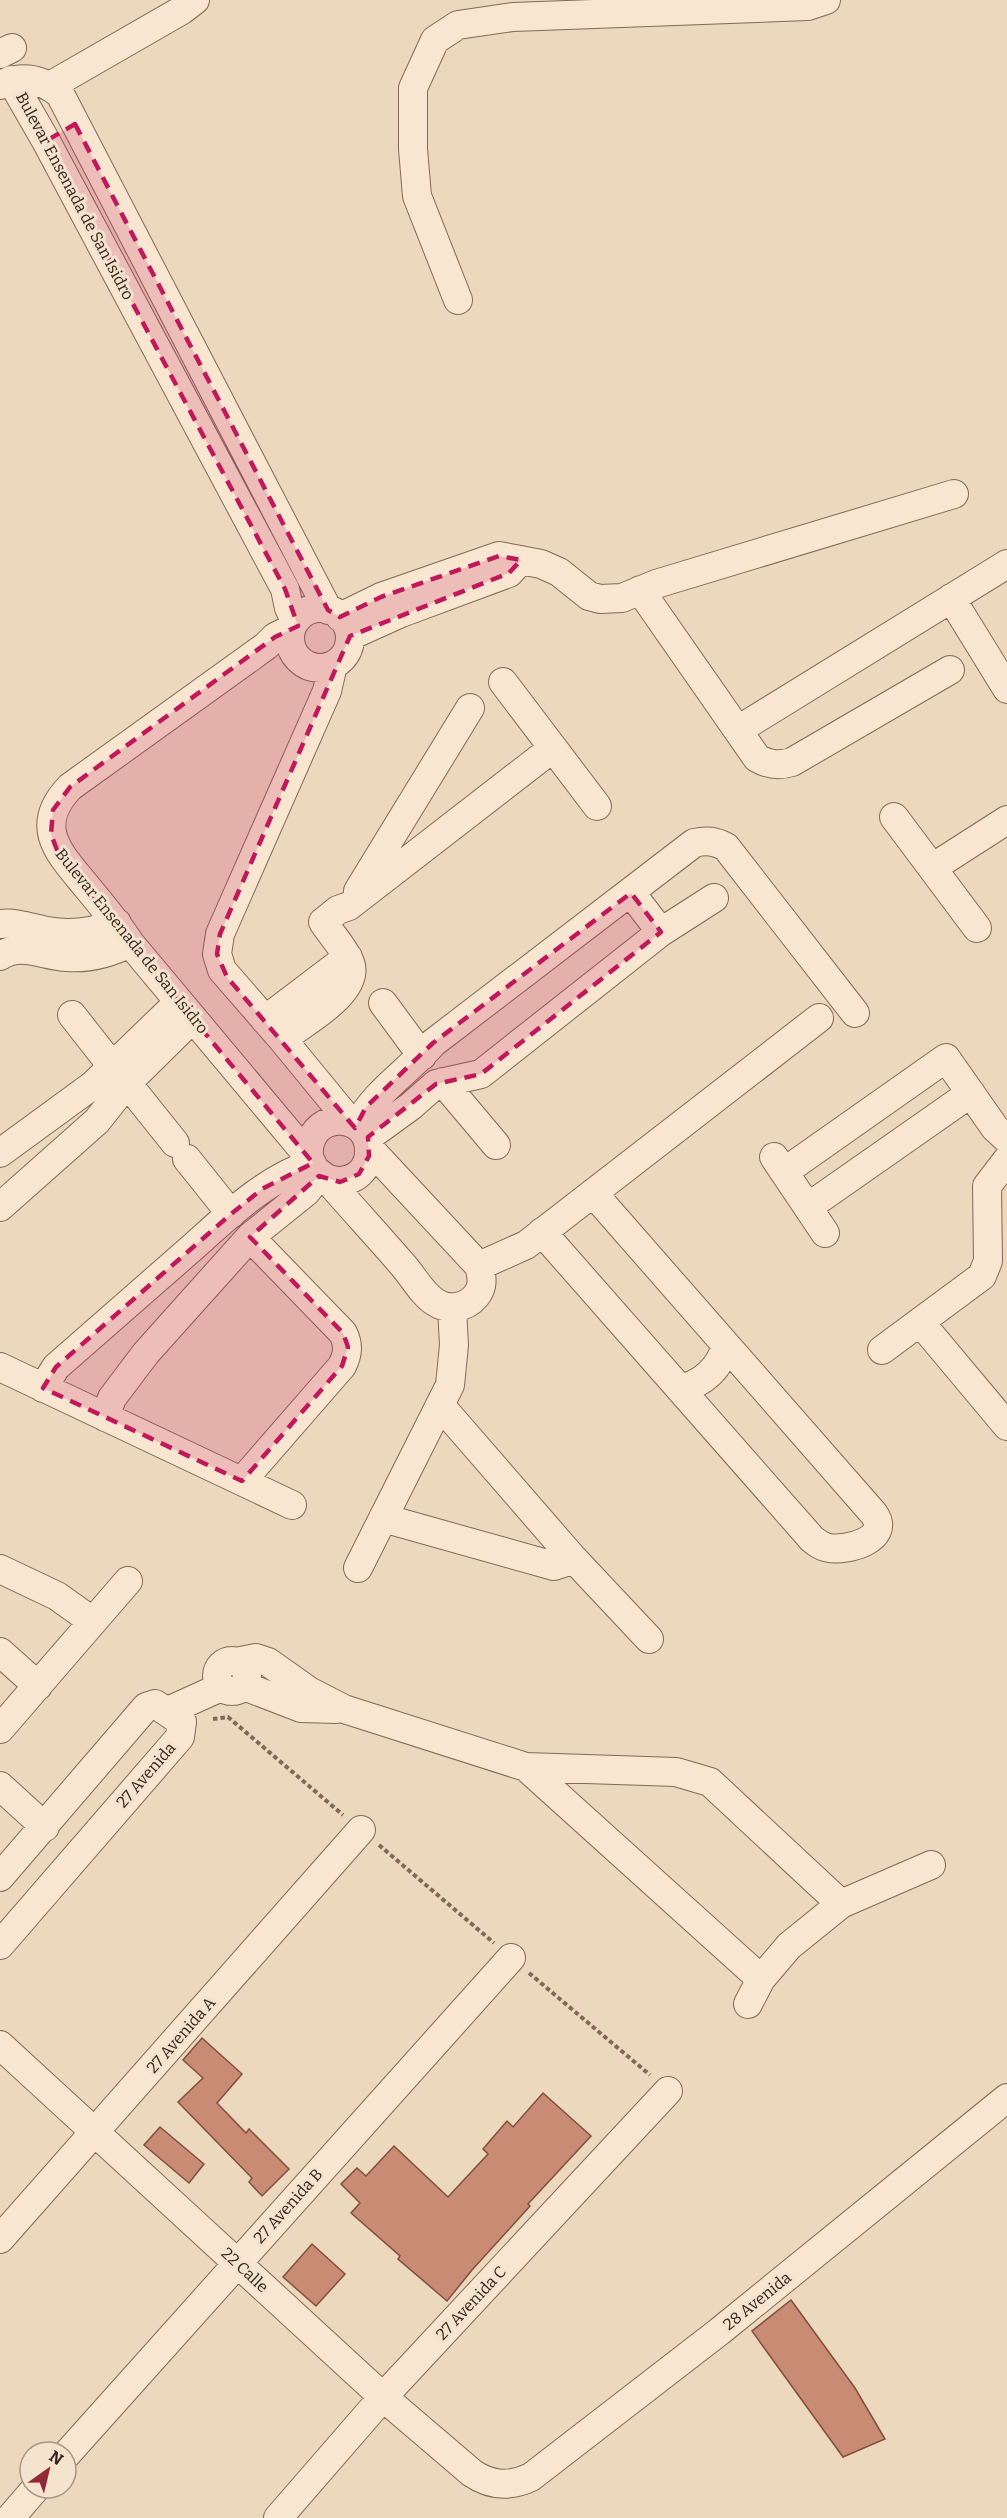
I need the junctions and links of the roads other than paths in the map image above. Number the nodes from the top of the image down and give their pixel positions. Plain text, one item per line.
1 (195, 0) edge
2 (826, 0) edge
3 (6, 83) edge
4 (50, 86) junction
5 (75, 124) junction
6 (46, 141) junction
7 (458, 300) dead end
8 (954, 494) dead end
9 (1007, 564) edge
10 (640, 590) junction
11 (951, 598) junction
12 (340, 621) junction
13 (293, 625) junction
14 (333, 665) junction
15 (950, 670) dead end
16 (503, 682) dead end
17 (1007, 689) edge
18 (470, 708) dead end
19 (738, 730) junction
20 (553, 748) junction
21 (597, 806) dead end
22 (894, 817) dead end
23 (1007, 820) edge
24 (932, 868) junction
25 (631, 893) junction
26 (714, 898) dead end
27 (349, 906) junction
28 (0, 924) edge
29 (977, 928) dead end
30 (661, 932) junction
31 (124, 933) junction
32 (0, 956) edge
33 (383, 1003) dead end
34 (186, 1010) junction
35 (855, 1013) dead end
36 (72, 1016) dead end
37 (819, 1018) dead end
38 (274, 1029) junction
39 (422, 1056) junction
40 (119, 1075) junction
41 (443, 1082) junction
42 (971, 1093) junction
43 (361, 1134) junction
44 (1007, 1139) edge
45 (496, 1145) dead end
46 (0, 1153) edge
47 (1007, 1160) edge
48 (316, 1168) junction
49 (592, 1193) junction
50 (0, 1207) edge
51 (808, 1207) junction
52 (231, 1214) junction
53 (542, 1232) junction
54 (825, 1233) dead end
55 (250, 1237) junction
56 (479, 1266) junction
57 (995, 1276) edge
58 (441, 1303) junction
59 (920, 1322) junction
60 (726, 1346) junction
61 (882, 1350) dead end
62 (0, 1367) edge
63 (44, 1388) junction
64 (680, 1389) junction
65 (440, 1405) junction
66 (105, 1417) junction
67 (1007, 1426) edge
68 (242, 1481) junction
69 (292, 1505) dead end
70 (383, 1518) junction
71 (571, 1556) junction
72 (358, 1568) dead end
73 (0, 1569) edge
74 (128, 1581) dead end
75 (92, 1621) junction
76 (649, 1639) dead end
77 (0, 1652) edge
78 (38, 1686) junction
79 (175, 1717) junction
80 (0, 1729) edge
81 (526, 1767) junction
82 (0, 1786) edge
83 (45, 1827) junction
84 (361, 1830) road end
85 (931, 1864) dead end
86 (0, 1877) edge
87 (841, 1904) junction
88 (0, 1945) edge
89 (511, 1958) road end
90 (761, 1979) junction
91 (748, 2004) dead end
92 (0, 2045) edge
93 (668, 2091) road end
94 (1007, 2098) edge
95 (96, 2132) junction
96 (0, 2239) edge
97 (237, 2262) junction
98 (383, 2397) junction
99 (78, 2441) edge
100 (497, 2484) joint
101 (26, 2500) edge
102 (10, 2518) edge
103 (278, 2518) edge

1 - 4 street
2 - 7 street
3 - 4 street, Bulevar Ensenada de San Isidro
3 - 6 street, Bulevar Ensenada de San Isidro
4 - 5 street, Bulevar Ensenada de San Isidro
5 - 6 street
5 - 12 street, Bulevar Ensenada de San Isidro
6 - 13 street, Bulevar Ensenada de San Isidro
8 - 10 street
9 - 11 street
10 - 12 street
10 - 19 street
11 - 17 street
11 - 19 street
12 - 13 street
12 - 14 street
13 - 14 street
13 - 31 street, Bulevar Ensenada de San Isidro
14 - 38 street
15 - 19 street
16 - 20 street
18 - 27 street
20 - 21 street
20 - 27 street
22 - 24 street
23 - 24 street
24 - 29 street
25 - 30 street
25 - 35 street
25 - 39 street
26 - 30 street
27 - 38 street
28 - 31 street
30 - 41 street
31 - 32 street
31 - 34 street, Bulevar Ensenada de San Isidro
33 - 39 street
34 - 40 street
34 - 48 street, Bulevar Ensenada de San Isidro
36 - 40 street
37 - 49 street
38 - 43 street
39 - 43 street
40 - 46 street
40 - 50 street
40 - 52 street
41 - 43 street
41 - 45 street
42 - 44 street
42 - 51 street
42 - 51 street
43 - 48 street
43 - 48 street
43 - 56 street
47 - 57 street
48 - 52 street
48 - 55 street
48 - 58 street, Bulevar Ensenada de San Isidro
49 - 53 street
49 - 60 street
51 - 54 street
52 - 63 street
53 - 56 street
53 - 64 street
55 - 66 street
55 - 68 street
56 - 58 street
57 - 59 street
58 - 65 street
59 - 61 street
59 - 67 street
60 - 64 street
60 - 64 street
62 - 63 street
63 - 66 street
65 - 70 street
65 - 71 street
66 - 68 street
68 - 69 street
70 - 71 street
70 - 72 street
71 - 76 street
73 - 75 street
74 - 75 street
75 - 78 street
77 - 78 street
78 - 80 street
79 - 81 street
79 - 83 street
79 - 88 street, 27 Avenida
81 - 87 street
81 - 90 street
82 - 83 street
83 - 86 street
84 - 95 street, 27 Avenida A
85 - 87 street
87 - 90 street
89 - 97 street, 27 Avenida B
90 - 91 street
92 - 95 street, 22 Calle
93 - 98 street, 27 Avenida C
94 - 100 street, 28 Avenida
95 - 96 street, 27 Avenida A
95 - 97 street, 22 Calle
97 - 98 street, 22 Calle
97 - 99 street, 27 Avenida B
98 - 100 street, 22 Calle
98 - 103 street, 27 Avenida C
101 - 102 street

